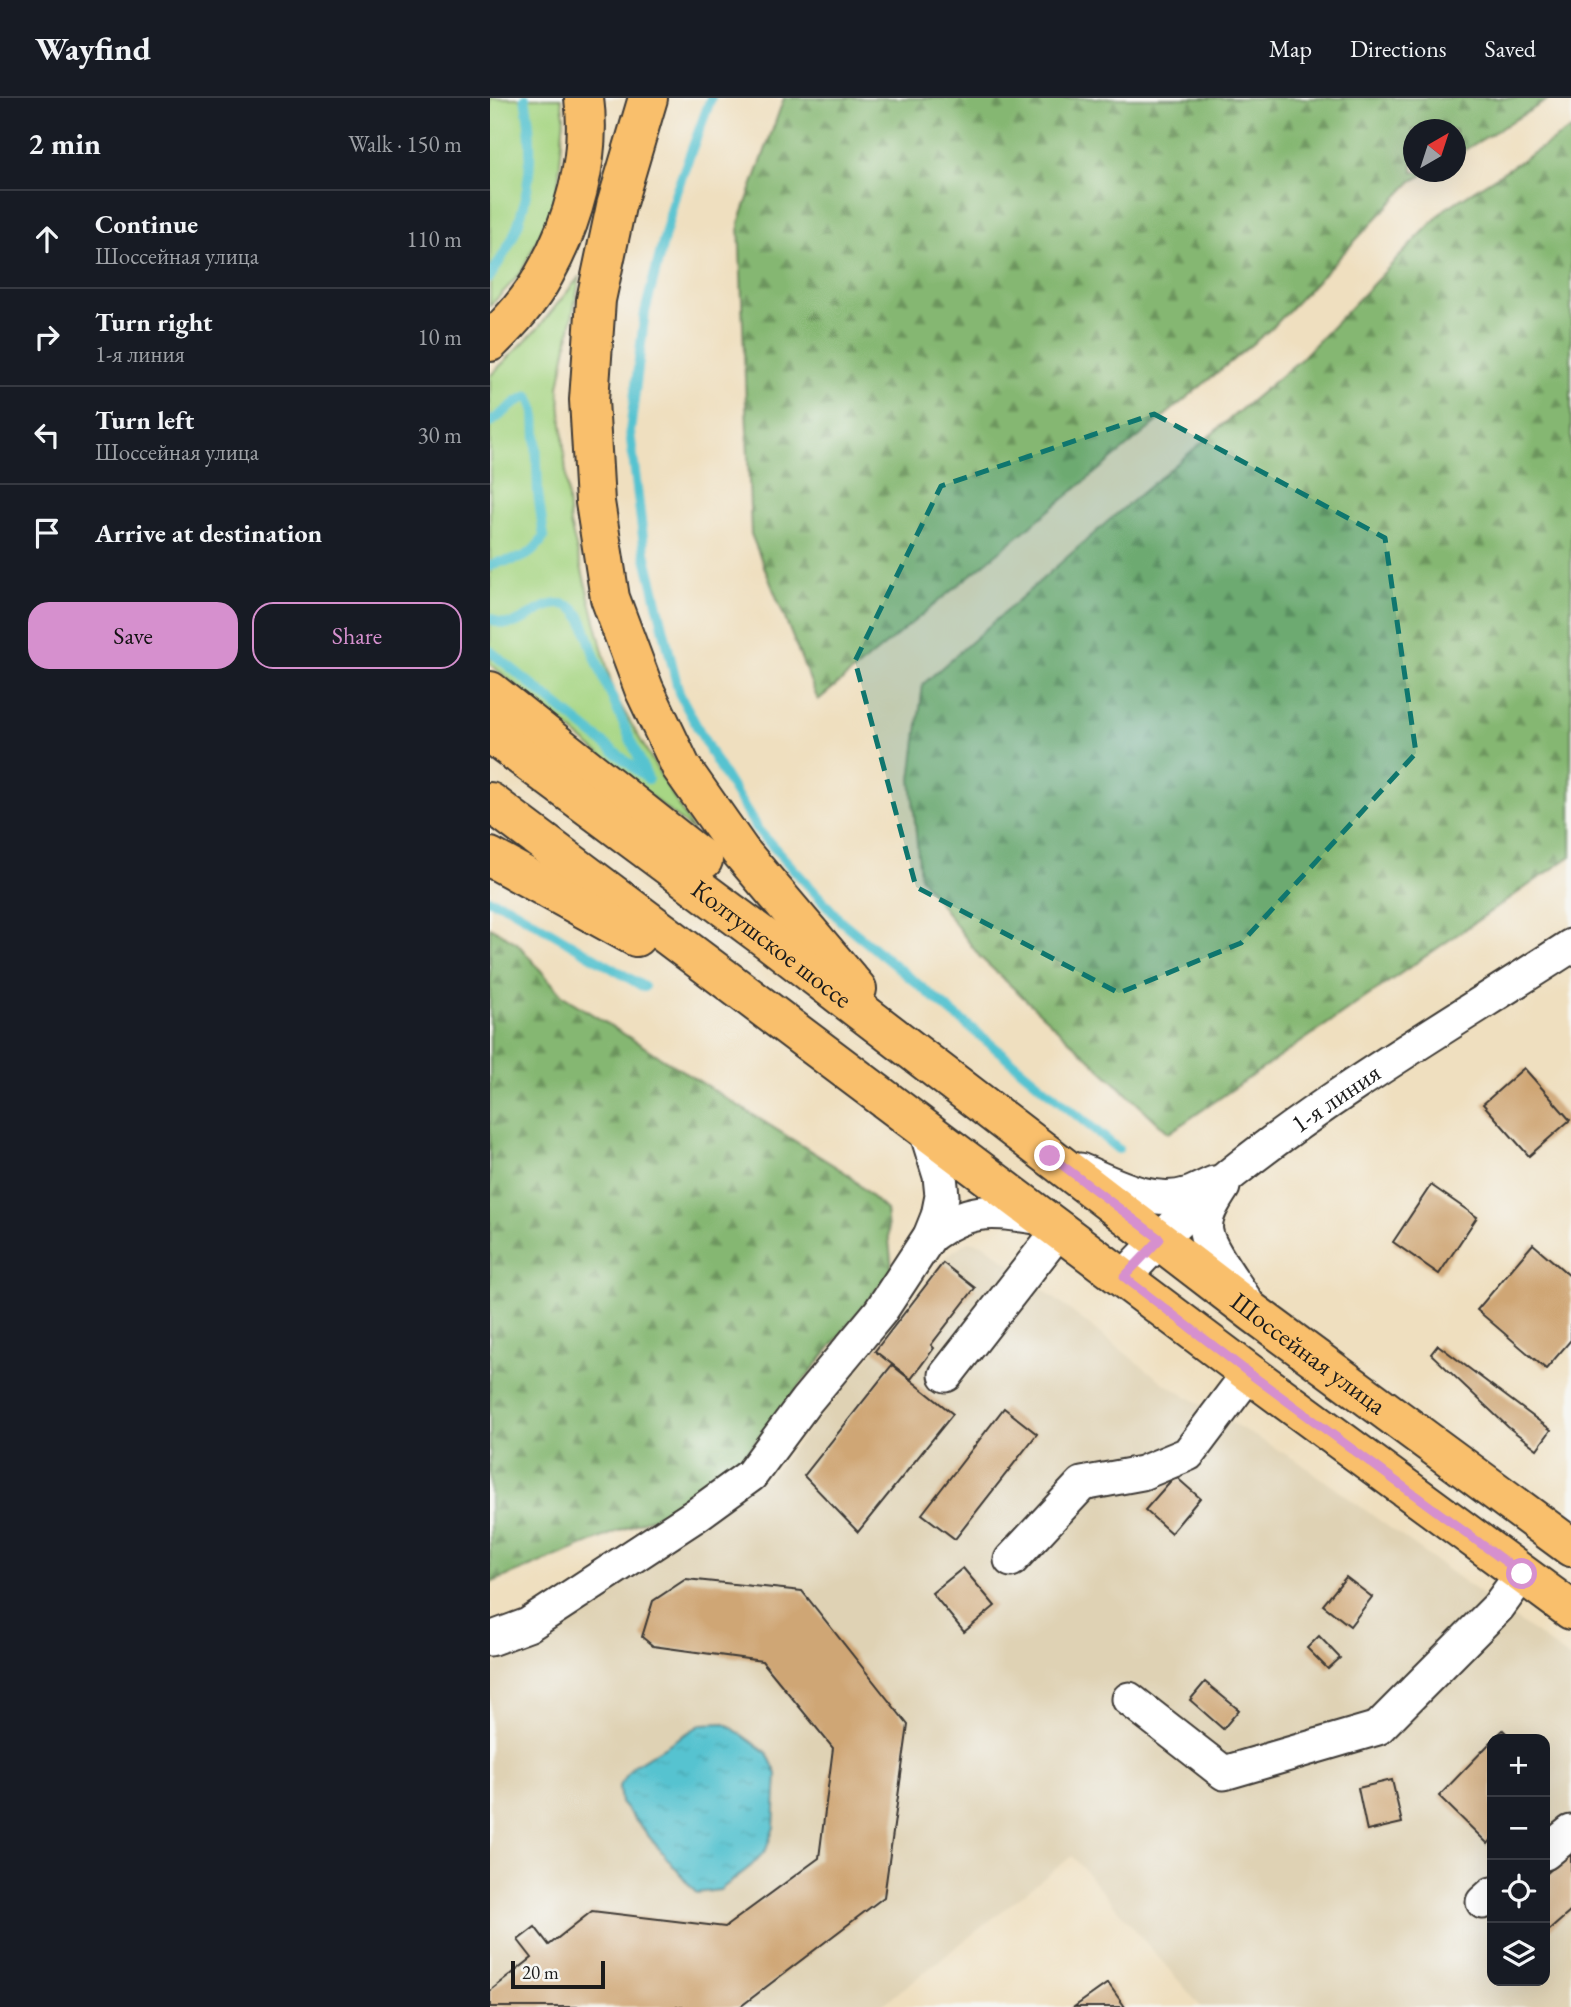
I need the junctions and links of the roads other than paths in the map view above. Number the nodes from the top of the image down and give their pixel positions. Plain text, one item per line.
1 (584, 98) edge
2 (648, 98) edge
3 (490, 342) edge
4 (490, 691) edge
5 (490, 733) edge
6 (490, 802) edge
7 (490, 834) edge
8 (490, 857) edge
9 (768, 940) junction
10 (1571, 946) edge
11 (749, 999) junction
12 (906, 1046) junction
13 (925, 1128) junction
14 (1054, 1158) junction
15 (1229, 1176) junction
16 (1041, 1215) junction
17 (930, 1236) junction
18 (1160, 1239) junction
19 (1124, 1277) junction
20 (1255, 1314) junction
21 (1249, 1373) junction
22 (946, 1375) dead end
23 (1571, 1547) edge
24 (1011, 1560) dead end
25 (1522, 1574) junction
26 (1571, 1609) edge
27 (490, 1639) edge
28 (1129, 1699) dead end
29 (1571, 1832) edge
30 (1550, 1849) edge

1 - 3 main road
2 - 12 main road
4 - 9 main road
5 - 9 main road, Колтушское шоссе
6 - 11 main road
7 - 11 main road
8 - 11 main road
9 - 12 main road, Колтушское шоссе
10 - 15 street, 1-я линия
11 - 13 main road
12 - 14 main road, Колтушское шоссе
13 - 16 main road
13 - 17 street
14 - 15 street
14 - 18 main road, Шоссейная улица
15 - 18 street, 1-я линия
15 - 20 street
16 - 17 street
16 - 19 main road, Шоссейная улица
16 - 22 street
17 - 27 street
18 - 19 street, 1-я линия
18 - 20 main road, Шоссейная улица
19 - 21 main road, Шоссейная улица
20 - 23 main road, Шоссейная улица
21 - 24 street
21 - 25 main road, Шоссейная улица
25 - 26 main road, Шоссейная улица
25 - 28 street
29 - 30 street

